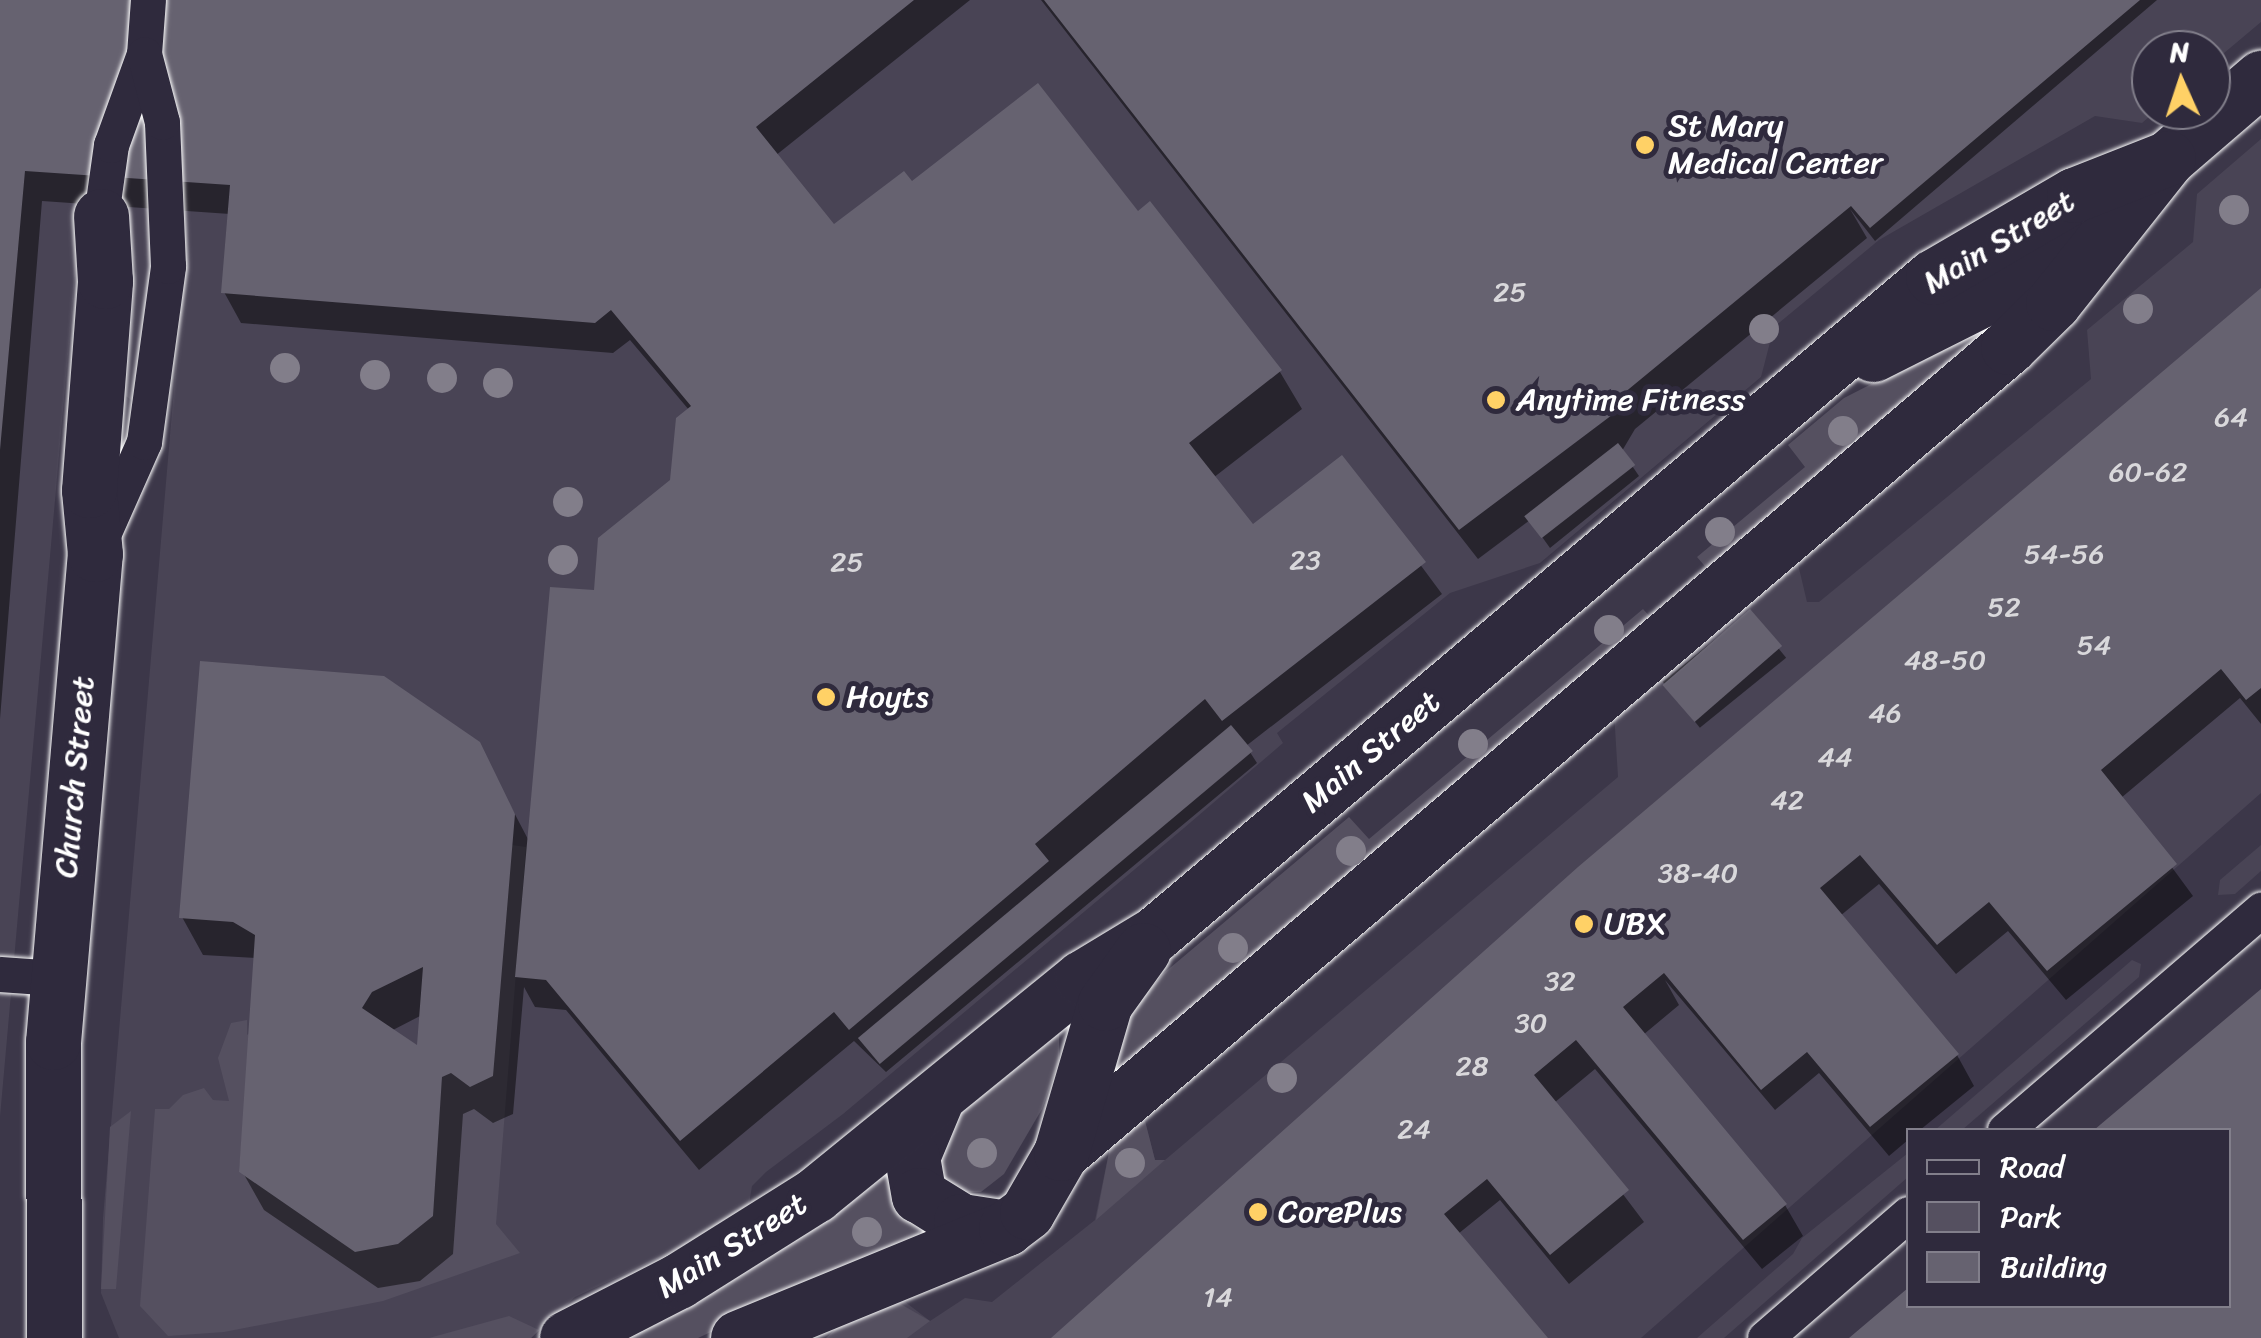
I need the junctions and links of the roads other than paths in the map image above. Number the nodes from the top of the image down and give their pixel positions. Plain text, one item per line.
1 (148, 0) edge
2 (144, 54) junction
3 (2261, 78) edge
4 (2168, 158) junction
5 (101, 216) joint
6 (2109, 231) junction
7 (1786, 400) junction
8 (95, 554) junction
9 (2261, 910) edge
10 (1155, 934) junction
11 (0, 974) edge
12 (57, 978) junction
13 (937, 1100) junction
14 (2007, 1128) edge
15 (1061, 1153) junction
16 (1906, 1216) edge
17 (1006, 1228) junction
18 (815, 1318) edge
19 (54, 1338) edge
20 (567, 1338) edge
21 (738, 1338) edge
22 (1765, 1338) edge

1 - 2 lane
2 - 5 lane
2 - 8 lane
3 - 4 street, Main Street
4 - 6 street, Main Street
4 - 7 street, Main Street
5 - 8 street, Church Street
6 - 7 street
6 - 15 street, Main Street
7 - 10 street, Main Street
8 - 12 street, Church Street
9 - 14 lane
10 - 13 street, Main Street
10 - 15 street
11 - 12 lane
12 - 19 street, Church Street
13 - 17 street
13 - 20 street, Main Street
15 - 17 street, Main Street
16 - 22 lane
17 - 18 street, Main Street
18 - 21 street, Main Street

